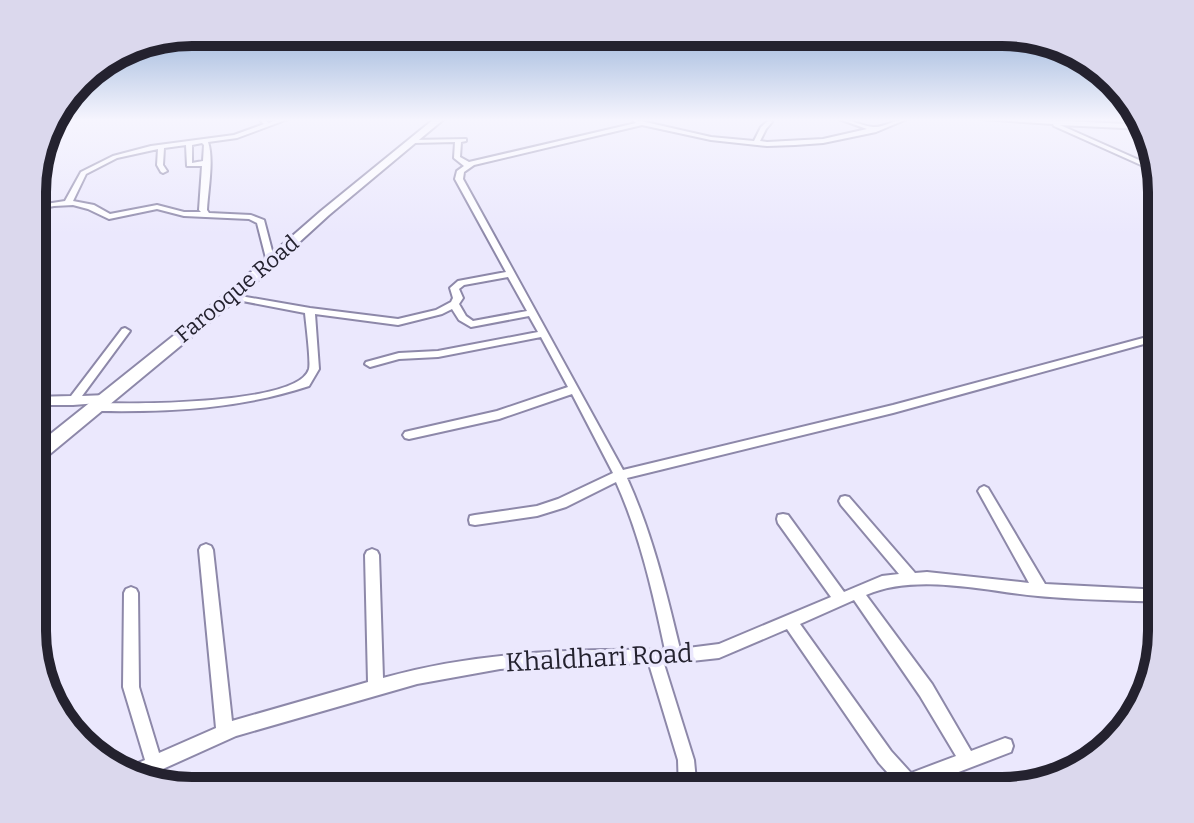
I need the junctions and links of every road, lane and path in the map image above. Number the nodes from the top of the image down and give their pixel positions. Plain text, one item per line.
1 (114, 157) edge
2 (160, 157) edge
3 (189, 157) edge
4 (207, 157) edge
5 (394, 157) edge
6 (457, 157) edge
7 (497, 157) edge
8 (207, 163) junction
9 (468, 165) junction
10 (163, 171) dead end
11 (69, 201) junction
12 (46, 205) edge
13 (206, 215) junction
14 (271, 262) junction
15 (508, 274) junction
16 (232, 296) junction
17 (454, 304) junction
18 (310, 311) junction
19 (530, 313) junction
20 (125, 331) dead end
21 (543, 334) junction
22 (1148, 340) edge
23 (370, 364) dead end
24 (574, 389) junction
25 (46, 401) edge
26 (73, 401) junction
27 (103, 403) junction
28 (409, 435) dead end
29 (46, 448) edge
30 (618, 476) junction
31 (984, 491) dead end
32 (845, 501) dead end
33 (783, 519) dead end
34 (475, 520) dead end
35 (206, 550) dead end
36 (372, 555) dead end
37 (911, 578) junction
38 (1041, 590) junction
39 (856, 592) junction
40 (131, 593) dead end
41 (1148, 595) edge
42 (840, 598) junction
43 (791, 623) junction
44 (654, 657) junction
45 (674, 657) junction
46 (376, 686) junction
47 (225, 732) junction
48 (1005, 746) dead end
49 (967, 760) junction
50 (154, 763) junction
51 (144, 768) edge
52 (687, 777) edge
53 (903, 777) edge
54 (932, 777) edge

1 - 11 street
2 - 10 street
3 - 8 street
4 - 8 street
5 - 14 main road, Farooque Road
6 - 9 street
7 - 9 street
8 - 13 street
9 - 15 street
11 - 12 street
11 - 13 street
13 - 14 street
14 - 16 main road, Farooque Road
15 - 17 street
15 - 19 street
16 - 18 street
16 - 27 main road, Farooque Road
17 - 18 street
17 - 19 street
18 - 27 street
19 - 21 street
20 - 26 street
21 - 23 street
21 - 24 street
22 - 30 street
24 - 28 street
24 - 30 street
25 - 26 street
26 - 27 street
27 - 29 main road, Farooque Road
30 - 34 street
30 - 45 street
31 - 38 street
32 - 37 street
33 - 42 street
35 - 47 street
36 - 46 street
37 - 38 street, Khaldhari Road
37 - 39 street, Khaldhari Road
38 - 41 street, Khaldhari Road
39 - 42 street, Khaldhari Road
39 - 49 street
40 - 50 street
42 - 43 street, Khaldhari Road
43 - 45 street, Khaldhari Road
43 - 53 street
44 - 45 street, Khaldhari Road
44 - 46 street, Khaldhari Road
44 - 52 street
46 - 47 street, Khaldhari Road
47 - 50 street, Khaldhari Road
48 - 49 street
49 - 54 street
50 - 51 street, Khaldhari Road

